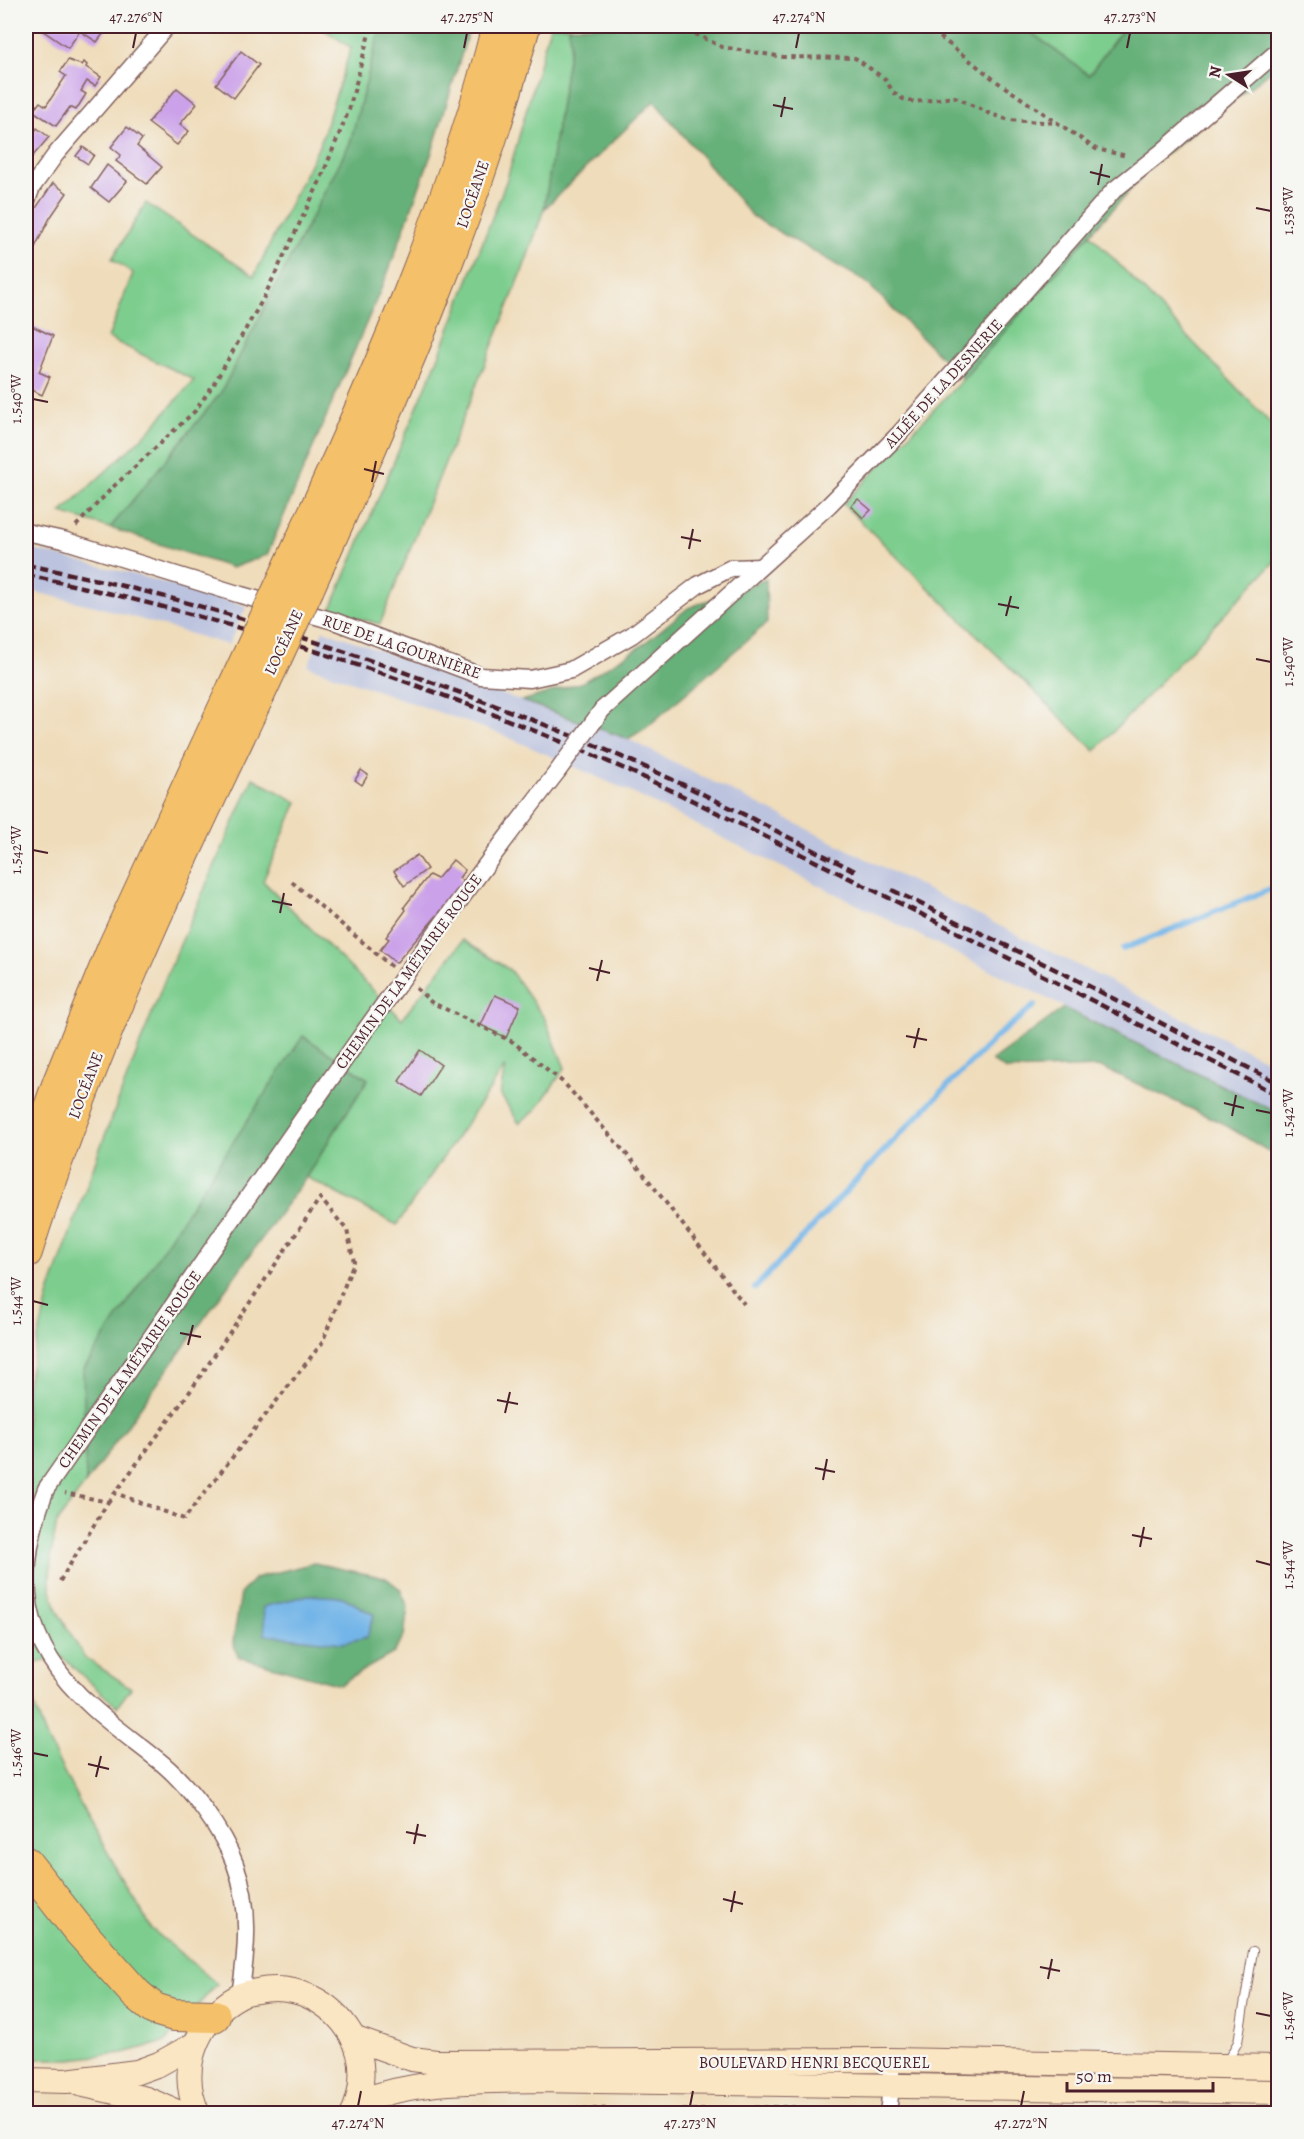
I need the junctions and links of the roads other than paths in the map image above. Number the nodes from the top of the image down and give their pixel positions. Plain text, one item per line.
1 (167, 26) edge
2 (498, 26) edge
3 (524, 26) edge
4 (1278, 51) edge
5 (26, 203) edge
6 (26, 532) edge
7 (760, 567) junction
8 (296, 584) junction
9 (245, 692) junction
10 (602, 710) joint
11 (26, 1175) edge
12 (26, 1252) edge
13 (26, 1863) edge
14 (1253, 1951) dead end
15 (240, 1995) junction
16 (213, 2016) junction
17 (353, 2038) junction
18 (195, 2044) junction
19 (891, 2060) junction
20 (1278, 2067) edge
21 (1220, 2069) junction
22 (26, 2080) edge
23 (1131, 2080) dead end
24 (66, 2081) junction
25 (891, 2086) junction
26 (1084, 2088) junction
27 (1278, 2092) edge
28 (355, 2108) edge
29 (182, 2114) edge
30 (198, 2114) edge
31 (888, 2114) edge

1 - 5 street
2 - 8 highway, L’OCÉANE
3 - 8 highway, L’OCÉANE
4 - 7 street, ALLÉE DE LA DESNERIE
6 - 7 street, RUE DE LA GOURNIÈRE
7 - 10 street, ALLÉE DE LA DESNERIE
8 - 9 highway, L’OCÉANE, bridge
9 - 11 highway, L’OCÉANE
9 - 12 highway, L’OCÉANE
10 - 15 street, CHEMIN DE LA MÉTAIRIE ROUGE, bridge
13 - 16 highway
14 - 21 lane
15 - 16 main road
15 - 17 main road
16 - 18 main road
17 - 19 main road, BOULEVARD HENRI BECQUEREL
17 - 28 main road
18 - 24 main road
18 - 30 main road
19 - 21 main road, BOULEVARD HENRI BECQUEREL
19 - 25 street
20 - 21 main road, BOULEVARD HENRI BECQUEREL
22 - 24 main road
23 - 26 lane
24 - 29 main road
25 - 26 main road, BOULEVARD HENRI BECQUEREL
25 - 28 main road, BOULEVARD HENRI BECQUEREL
25 - 31 street
26 - 27 main road, BOULEVARD HENRI BECQUEREL

